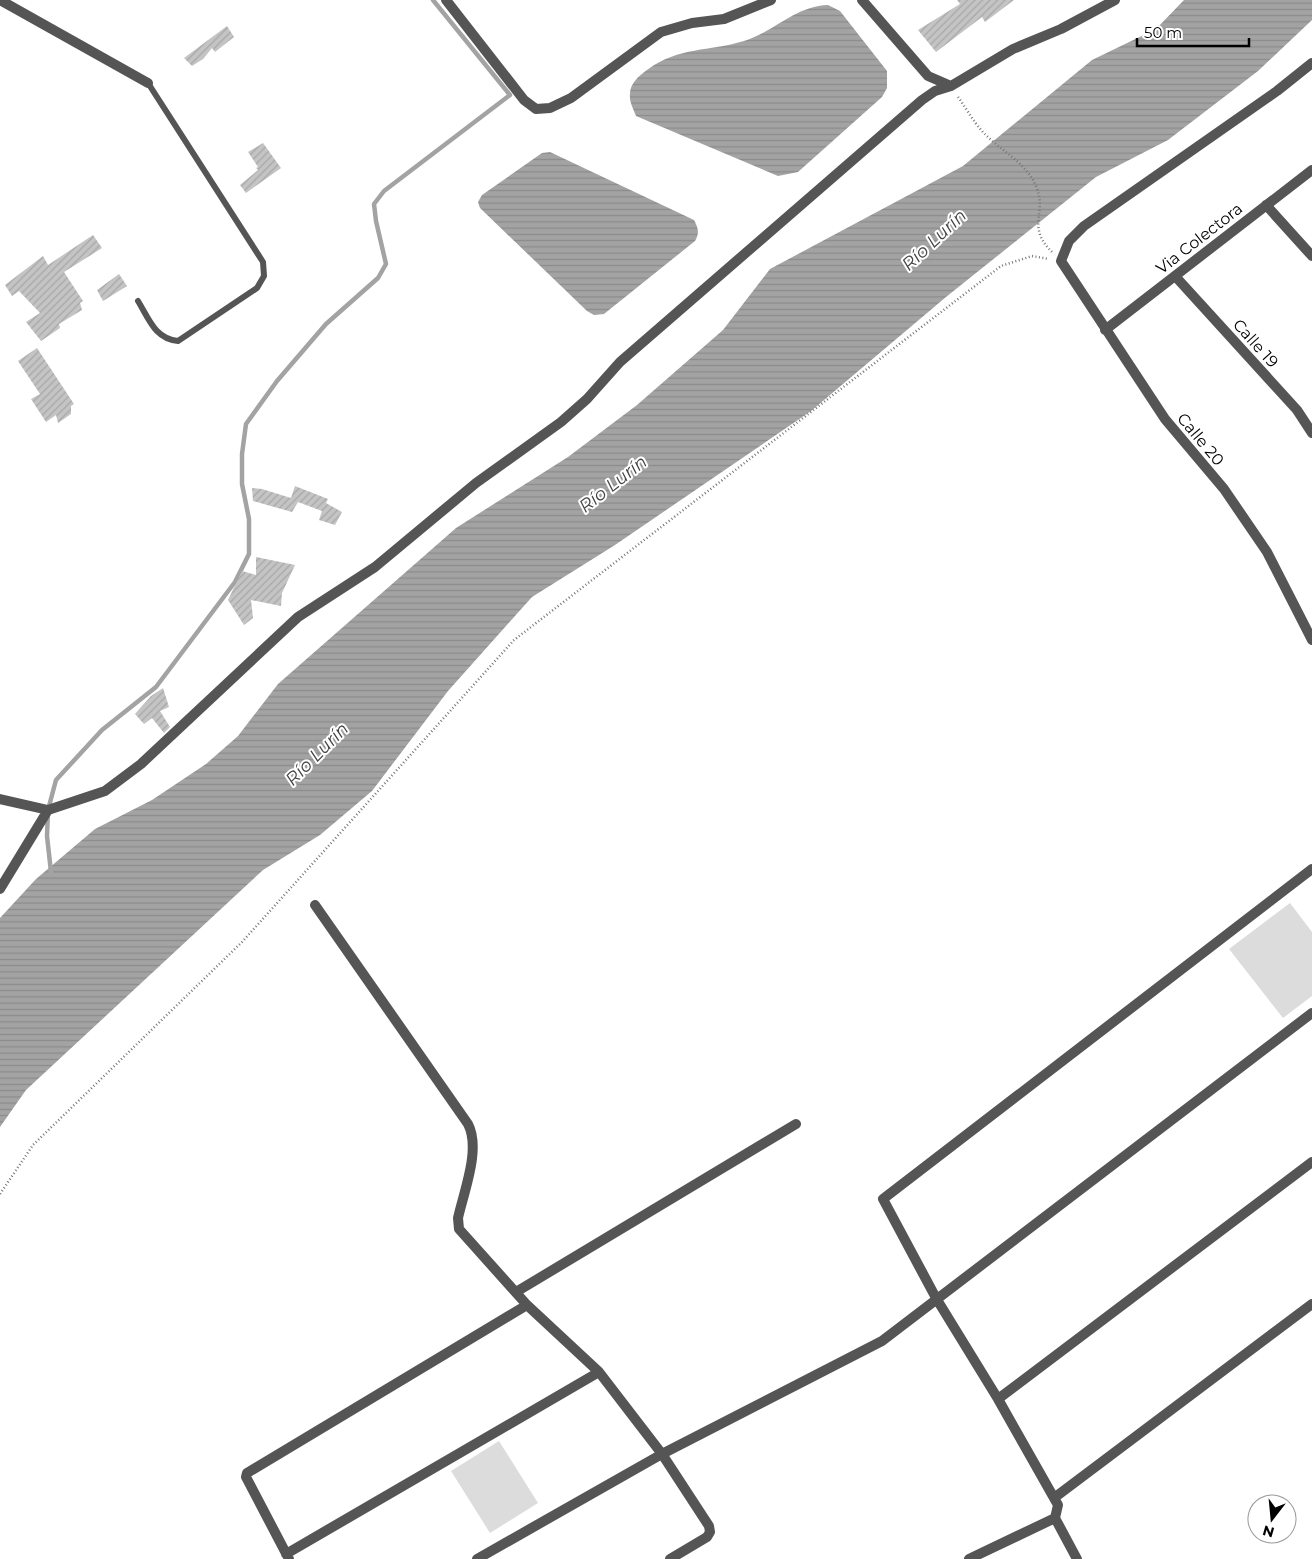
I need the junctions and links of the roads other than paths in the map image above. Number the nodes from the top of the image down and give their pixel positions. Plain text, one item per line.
1 (0, 0) edge
2 (446, 0) edge
3 (771, 0) edge
4 (862, 0) edge
5 (1114, 0) edge
6 (1312, 63) edge
7 (148, 83) joint
8 (951, 86) junction
9 (1312, 170) edge
10 (1266, 205) junction
11 (1312, 256) edge
12 (1175, 276) junction
13 (138, 301) dead end
14 (1105, 330) junction
15 (1312, 434) edge
16 (1312, 640) edge
17 (0, 799) edge
18 (48, 810) junction
19 (1312, 869) edge
20 (0, 889) edge
21 (315, 905) dead end
22 (1312, 1013) edge
23 (796, 1124) dead end
24 (1312, 1162) edge
25 (516, 1292) junction
26 (936, 1298) junction
27 (1312, 1304) edge
28 (527, 1305) junction
29 (599, 1372) junction
30 (998, 1399) junction
31 (662, 1454) junction
32 (1054, 1498) junction
33 (1055, 1518) junction
34 (288, 1556) edge
35 (477, 1559) edge
36 (670, 1559) edge
37 (970, 1559) edge
38 (1077, 1559) edge

1 - 7 street
2 - 3 street
4 - 8 street
5 - 8 street
6 - 14 street, Calle 20
7 - 13 lane
8 - 18 street
9 - 10 street, Via Colectora
10 - 11 street
10 - 12 street, Via Colectora
12 - 14 street, Via Colectora
12 - 15 street, Calle 19
14 - 16 street, Calle 20
17 - 18 street
18 - 20 street
19 - 26 street
21 - 25 street
22 - 26 street
23 - 25 street
24 - 30 street
25 - 28 street
26 - 30 street
26 - 31 street
27 - 32 street
28 - 29 street
28 - 34 street
29 - 31 street
29 - 34 street
30 - 32 street
31 - 35 street
31 - 36 street
32 - 33 street
33 - 37 street
33 - 38 street

